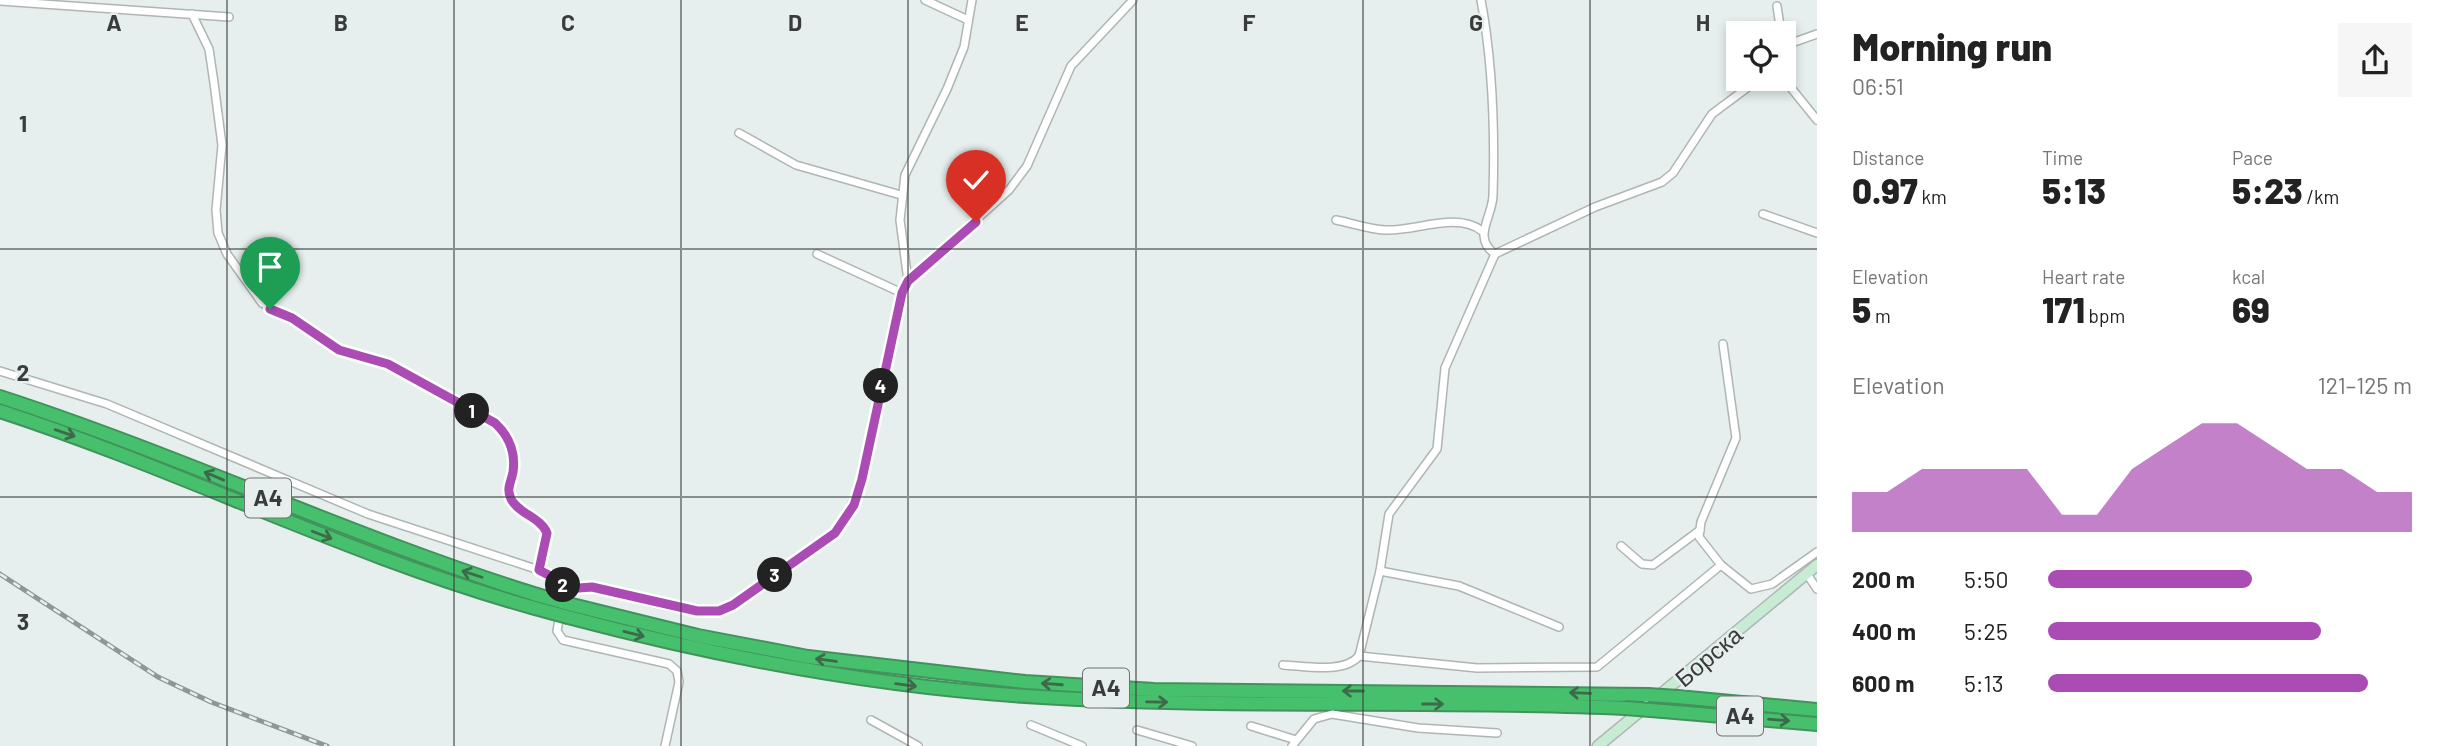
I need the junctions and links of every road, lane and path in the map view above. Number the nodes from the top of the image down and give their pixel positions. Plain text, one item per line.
1 (925, 0) edge
2 (972, 0) edge
3 (1133, 0) edge
4 (1481, 0) edge
5 (0, 1) edge
6 (9, 1) edge
7 (1777, 6) dead end
8 (192, 14) junction
9 (229, 17) dead end
10 (968, 20) junction
11 (1779, 21) edge
12 (1817, 34) edge
13 (1796, 42) edge
14 (1743, 91) edge
15 (1794, 91) edge
16 (1817, 120) edge
17 (740, 132) dead end
18 (901, 195) junction
19 (1763, 214) dead end
20 (1336, 220) dead end
21 (1482, 231) junction
22 (1817, 233) edge
23 (817, 254) dead end
24 (1495, 254) junction
25 (908, 281) junction
26 (902, 293) junction
27 (1723, 344) dead end
28 (0, 371) edge
29 (0, 397) edge
30 (0, 411) edge
31 (1700, 530) junction
32 (1621, 546) dead end
33 (1817, 552) edge
34 (1721, 565) junction
35 (1817, 565) edge
36 (539, 570) junction
37 (1380, 571) junction
38 (1808, 573) junction
39 (566, 589) junction
40 (1817, 589) edge
41 (570, 611) junction
42 (1559, 627) dead end
43 (1359, 656) junction
44 (1283, 665) dead end
45 (1817, 709) edge
46 (870, 720) dead end
47 (1817, 724) edge
48 (1031, 725) dead end
49 (1251, 726) dead end
50 (1137, 730) dead end
51 (1497, 733) dead end
52 (1294, 743) edge
53 (665, 746) edge
54 (918, 746) edge
55 (1082, 746) edge
56 (1192, 746) edge
57 (1598, 746) edge

1 - 10 street
2 - 10 street
3 - 25 street
4 - 21 street
5 - 6 street
6 - 8 street
7 - 11 street
8 - 9 street
8 - 36 street
10 - 18 street
12 - 13 street
14 - 24 street
15 - 16 street
17 - 18 street
18 - 25 street
19 - 22 street
20 - 21 street
21 - 24 street
23 - 26 street
24 - 37 street
25 - 26 street
26 - 39 street
27 - 31 street
28 - 36 street
41 -> 29 highway, A4, bridge
30 -> 41 highway, A4, bridge
31 - 32 street
31 - 34 street
33 - 34 street
34 - 43 street
35 - 38 street, Борска
36 - 39 street
37 - 42 street
37 - 43 street
38 - 40 street
38 - 57 street, Борска
39 - 53 street
45 -> 41 highway, A4, bridge
41 -> 47 highway, A4, bridge
43 - 44 street
46 - 54 street
48 - 55 street
49 - 52 street
50 - 56 street
51 - 52 street

